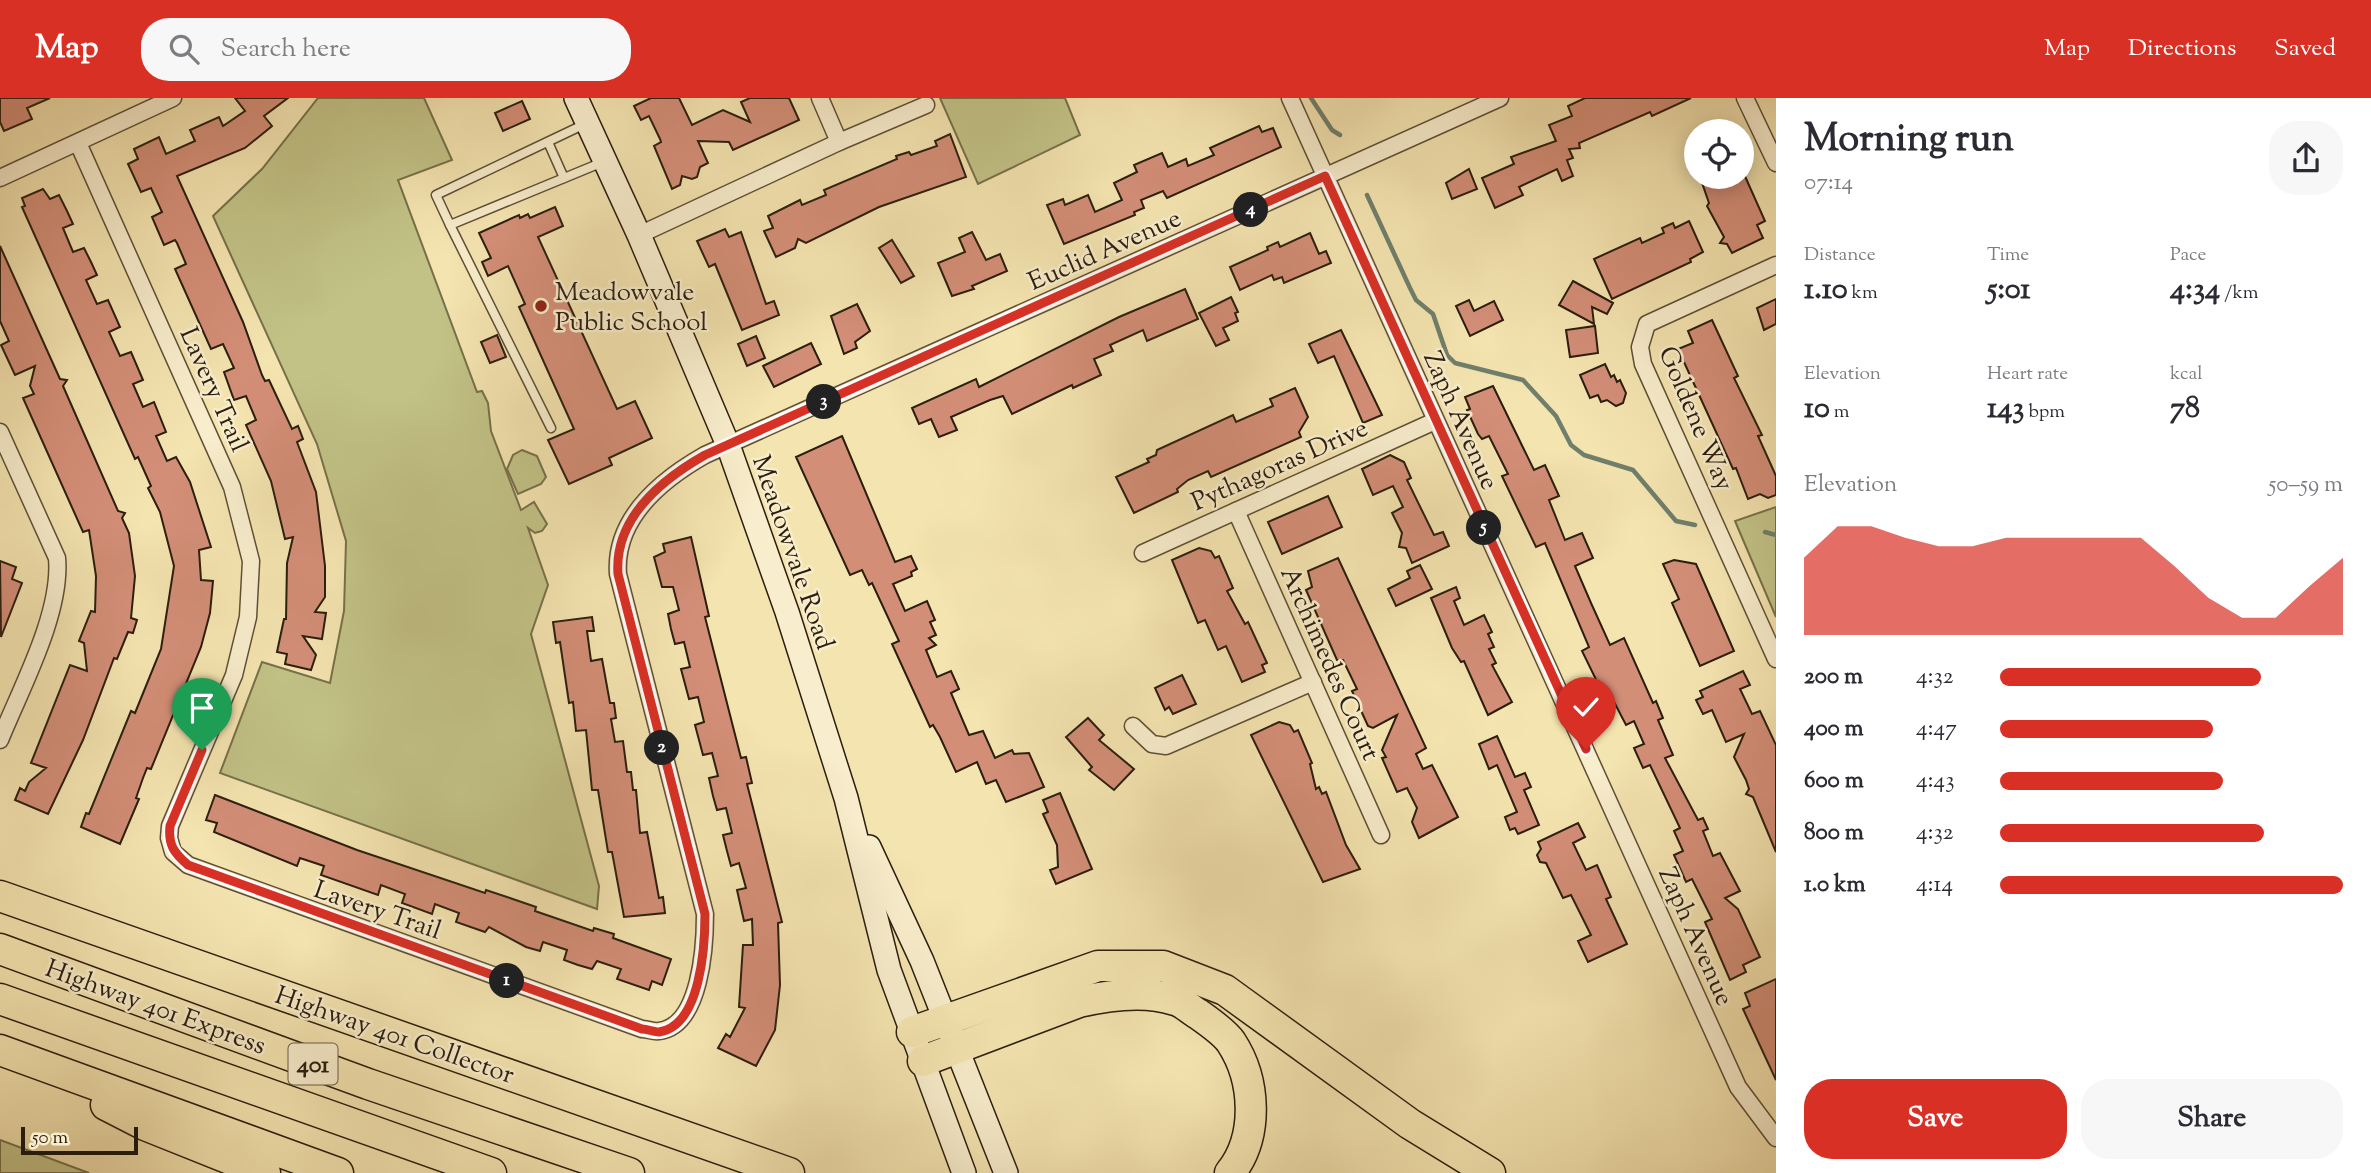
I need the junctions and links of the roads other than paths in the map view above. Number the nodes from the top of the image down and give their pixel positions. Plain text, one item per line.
1 (173, 98) edge
2 (576, 98) edge
3 (820, 98) edge
4 (1290, 98) edge
5 (1500, 98) edge
6 (1745, 98) edge
7 (926, 105) dead end
8 (587, 123) junction
9 (548, 142) junction
10 (839, 142) junction
11 (78, 143) junction
12 (605, 161) junction
13 (1776, 163) edge
14 (1325, 176) junction
15 (0, 178) edge
16 (564, 178) junction
17 (450, 225) junction
18 (639, 235) junction
19 (1776, 265) edge
20 (1435, 421) junction
21 (551, 428) dead end
22 (0, 432) edge
23 (728, 445) junction
24 (1236, 511) junction
25 (1143, 553) dead end
26 (1776, 659) edge
27 (1313, 682) junction
28 (1133, 726) dead end
29 (0, 740) edge
30 (846, 798) junction
31 (1381, 835) dead end
32 (0, 895) edge
33 (0, 949) edge
34 (0, 999) edge
35 (945, 1021) junction
36 (912, 1032) junction
37 (956, 1048) junction
38 (0, 1050) edge
39 (923, 1061) junction
40 (1770, 1120) edge
41 (1776, 1138) edge
42 (961, 1166) edge
43 (1004, 1169) edge
44 (265, 1173) edge
45 (338, 1173) edge
46 (491, 1173) edge
47 (629, 1173) edge
48 (789, 1173) edge
49 (1230, 1173) edge
50 (1490, 1173) edge

1 - 11 street
2 - 8 main road, Meadowvale Road
3 - 10 street
4 - 14 street, Zaph Avenue
5 - 14 street, Euclid Avenue
6 - 13 street
7 - 10 street
8 - 9 lane
8 - 12 main road, Meadowvale Road
9 - 16 lane
9 - 17 lane
10 - 18 street
11 - 15 street
11 - 23 street, Lavery Trail
12 - 16 lane
12 - 18 main road, Meadowvale Road
14 - 20 street, Zaph Avenue
14 - 23 street, Euclid Avenue
16 - 17 lane
17 - 21 lane
18 - 23 main road, Meadowvale Road
19 - 26 street, Goldene Way
20 - 24 street, Pythagoras Drive
20 - 40 street, Zaph Avenue
22 - 29 street
23 - 30 main road, Meadowvale Road
24 - 25 street, Pythagoras Drive
24 - 27 street, Archimedes Court
27 - 28 street
27 - 31 street, Archimedes Court
30 - 35 main road, Meadowvale Road
30 - 36 main road, Meadowvale Road
32 - 48 highway, Highway 401 Collector / 401
33 - 47 highway, Highway 401 Express / 401
34 - 46 highway, Highway 401 Express / 401
35 - 36 highway
35 - 37 main road, Meadowvale Road
35 - 50 highway
36 - 39 main road, Meadowvale Road
37 - 39 highway
37 - 43 main road, Meadowvale Road
37 - 49 highway
38 - 44 highway
38 - 45 highway
39 - 42 main road, Meadowvale Road
40 - 41 street, Zaph Avenue

